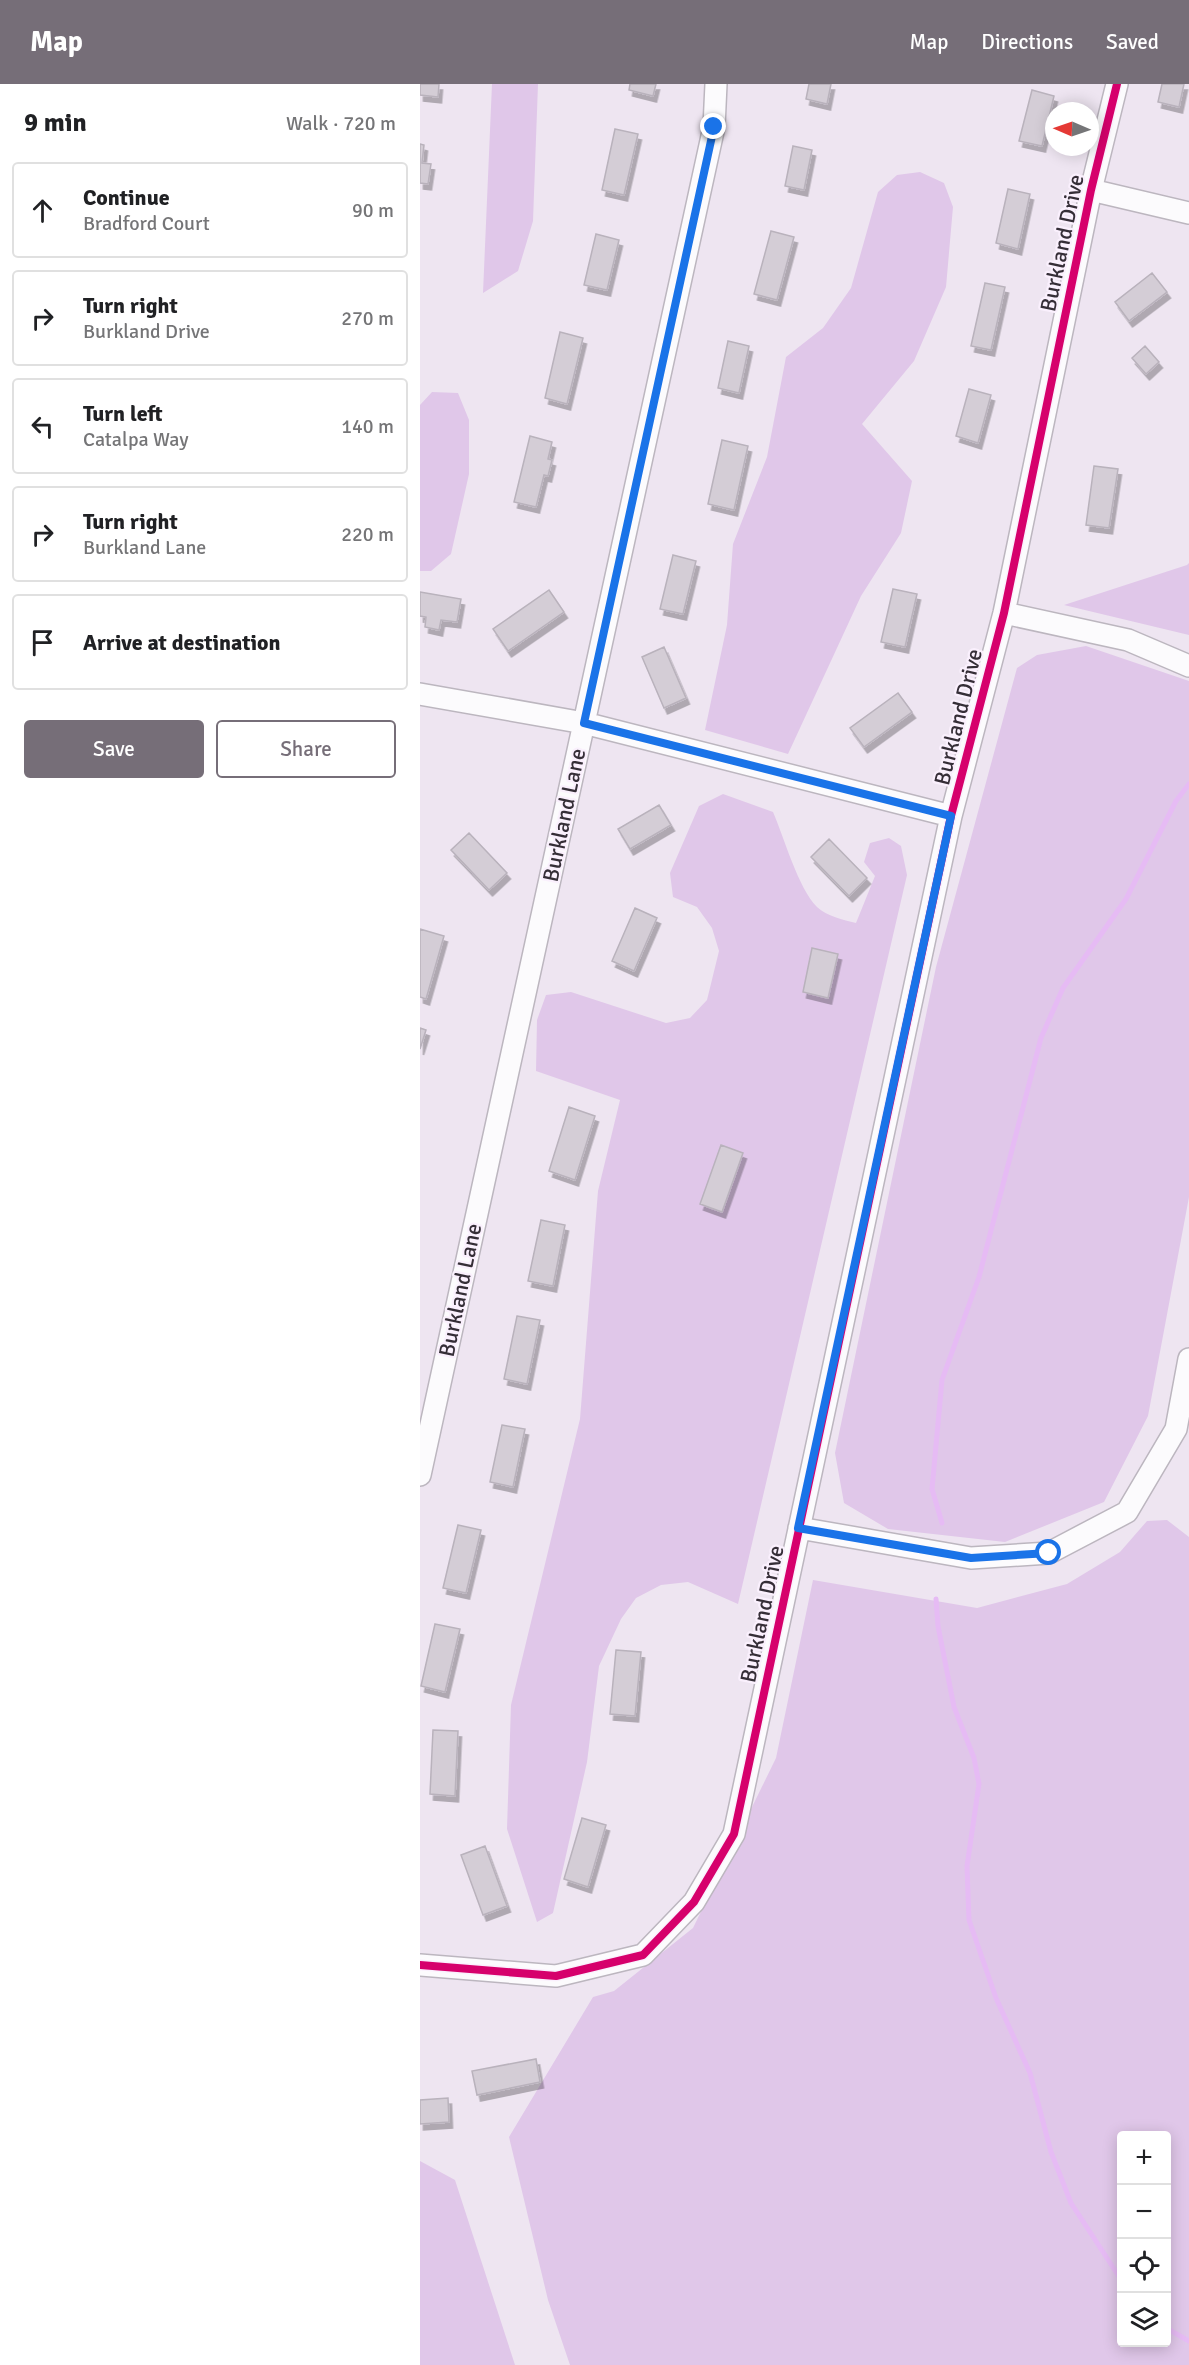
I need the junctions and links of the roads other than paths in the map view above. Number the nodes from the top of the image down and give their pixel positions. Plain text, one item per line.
1 (716, 84) edge
2 (1117, 84) edge
3 (1091, 190) junction
4 (1189, 213) edge
5 (1004, 613) junction
6 (1189, 666) edge
7 (420, 694) edge
8 (584, 723) junction
9 (951, 816) junction
10 (1189, 1359) edge
11 (420, 1475) edge
12 (798, 1528) junction
13 (420, 1965) edge

1 - 8 street, Burkland Lane
2 - 3 street, Burkland Drive
3 - 4 street
3 - 5 street, Burkland Drive
5 - 6 street
5 - 9 street, Burkland Drive
7 - 8 street
8 - 9 street
8 - 11 street, Burkland Lane
9 - 12 street, Burkland Drive
10 - 12 street
12 - 13 street, Burkland Drive

